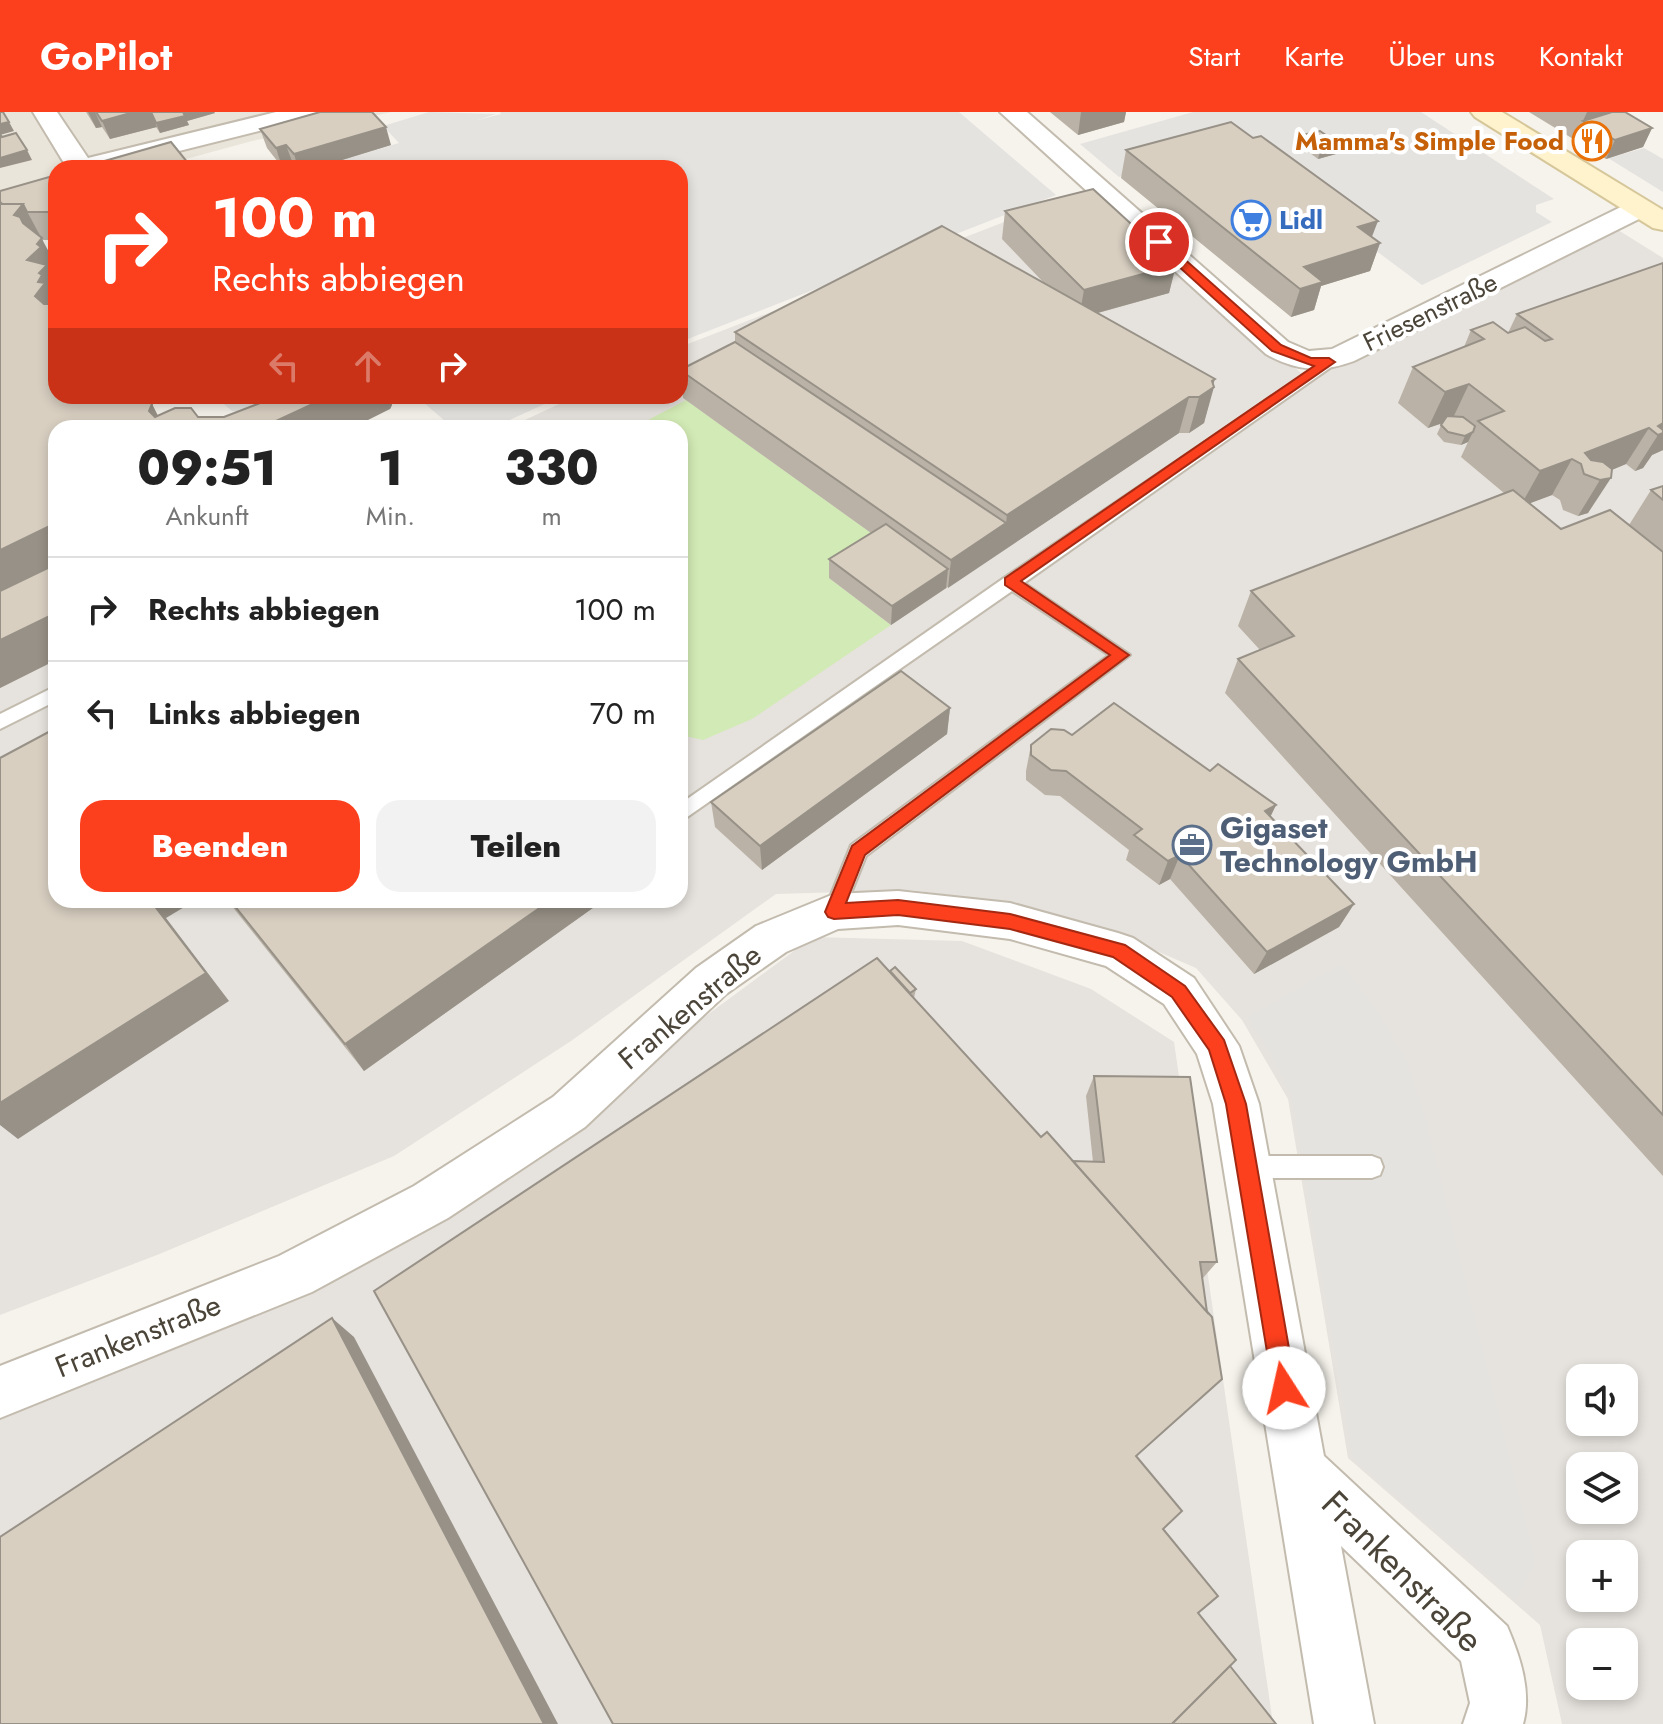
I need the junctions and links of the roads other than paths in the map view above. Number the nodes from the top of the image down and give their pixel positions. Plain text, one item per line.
1 (45, 112) edge
2 (306, 112) edge
3 (1012, 112) edge
4 (1484, 112) edge
5 (75, 160) edge
6 (112, 160) edge
7 (1652, 215) edge
8 (1329, 362) junction
9 (1010, 582) junction
10 (48, 697) edge
11 (0, 722) edge
12 (688, 808) edge
13 (834, 912) junction
14 (1246, 1167) junction
15 (1372, 1167) dead end
16 (0, 1392) edge
17 (1301, 1471) junction
18 (1346, 1722) edge
19 (1493, 1724) edge

1 - 5 street
2 - 6 street
3 - 8 street, Friesenstraße
4 - 7 main road
7 - 8 street, Friesenstraße
8 - 9 lane
9 - 12 lane
9 - 13 lane
10 - 11 lane
13 - 14 street, Frankenstraße
13 - 16 street, Frankenstraße
14 - 15 lane
14 - 17 street, Frankenstraße
17 - 18 street, Frankenstraße
17 - 19 street, Frankenstraße

